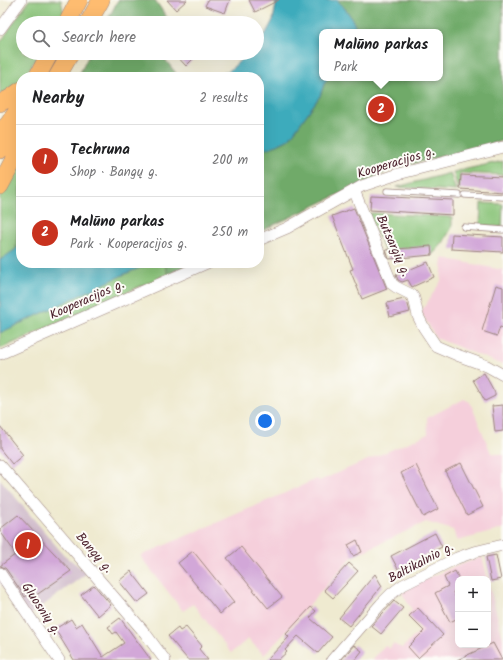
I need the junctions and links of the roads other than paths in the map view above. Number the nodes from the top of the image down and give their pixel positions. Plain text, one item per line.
1 (21, 0) edge
2 (79, 0) edge
3 (95, 11) edge
4 (71, 16) edge
5 (0, 29) edge
6 (46, 60) edge
7 (67, 60) edge
8 (39, 72) edge
9 (60, 72) edge
10 (16, 94) edge
11 (0, 103) edge
12 (16, 112) edge
13 (0, 133) edge
14 (16, 134) edge
15 (503, 148) edge
16 (0, 150) edge
17 (16, 157) edge
18 (0, 186) edge
19 (354, 190) junction
20 (387, 191) dead end
21 (503, 197) edge
22 (464, 227) dead end
23 (503, 230) edge
24 (264, 238) edge
25 (196, 268) edge
26 (0, 354) edge
27 (503, 375) edge
28 (0, 465) edge
29 (503, 545) edge
30 (0, 573) edge
31 (59, 660) edge
32 (165, 660) edge
33 (332, 660) edge

1 - 5 street
2 - 3 main road
2 - 4 main road
6 - 8 main road
7 - 9 main road
10 - 11 main road
12 - 13 main road
14 - 16 main road
15 - 19 street, Kooperacijos g.
17 - 18 main road
19 - 24 street, Kooperacijos g.
19 - 27 street, Butsargių g.
20 - 21 lane
22 - 23 lane
25 - 26 street, Kooperacijos g.
28 - 32 street, Bangų g.
29 - 33 street, Baltikalnio g.
30 - 31 street, Gluosnių g.

